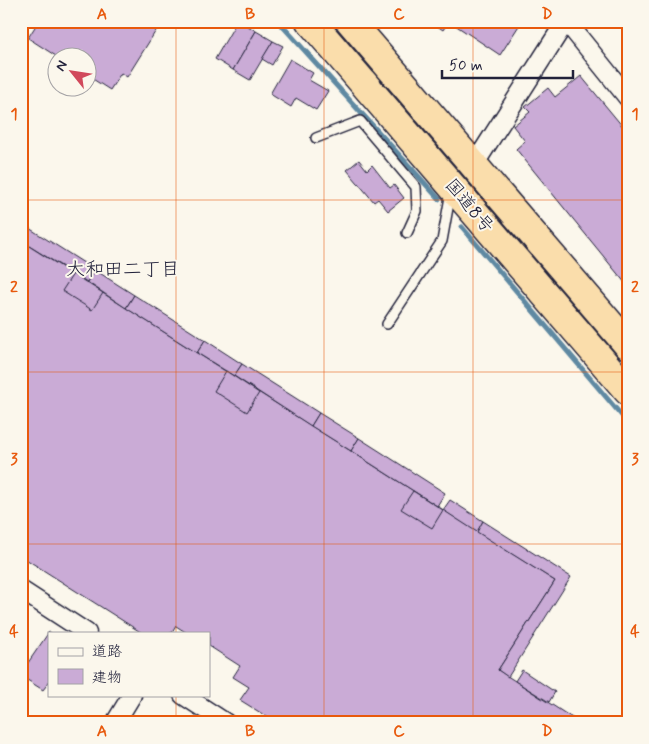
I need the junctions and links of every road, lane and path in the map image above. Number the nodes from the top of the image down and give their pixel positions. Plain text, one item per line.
1 (310, 21) edge
2 (350, 21) edge
3 (566, 21) edge
4 (628, 98) edge
5 (316, 138) dead end
6 (474, 165) junction
7 (444, 176) junction
8 (407, 233) dead end
9 (387, 324) dead end
10 (628, 345) edge
11 (628, 391) edge
12 (21, 590) edge
13 (85, 632) edge
14 (131, 696) edge
15 (185, 696) edge
16 (115, 723) edge
17 (226, 723) edge

1 - 7 highway, 国道8号
2 - 6 highway, 国道8号
3 - 4 street
3 - 6 street
5 - 8 lane
6 - 10 highway, 国道8号
7 - 9 lane
7 - 11 highway, 国道8号
12 - 13 street
14 - 16 street
15 - 17 street

